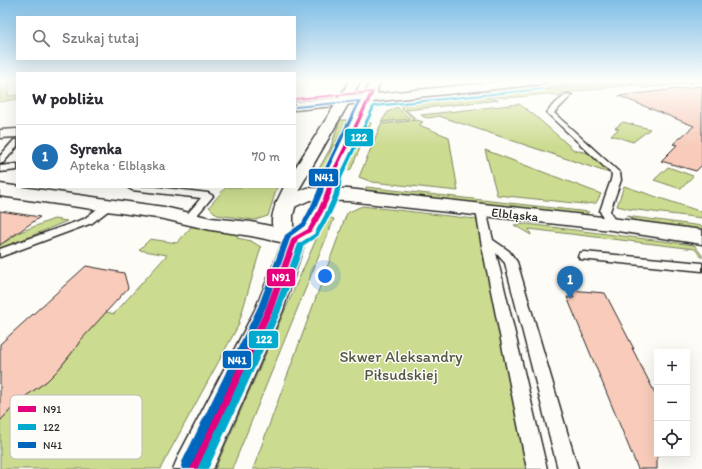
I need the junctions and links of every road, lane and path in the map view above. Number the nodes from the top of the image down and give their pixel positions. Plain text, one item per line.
1 (315, 103) edge
2 (343, 103) edge
3 (366, 103) edge
4 (561, 103) edge
5 (296, 106) edge
6 (16, 125) edge
7 (0, 126) edge
8 (16, 133) edge
9 (0, 134) edge
10 (16, 143) edge
11 (312, 154) junction
12 (0, 161) edge
13 (16, 167) edge
14 (0, 169) edge
15 (296, 180) edge
16 (140, 188) edge
17 (0, 190) edge
18 (328, 194) junction
19 (289, 196) edge
20 (109, 205) junction
21 (481, 210) junction
22 (188, 218) junction
23 (611, 224) junction
24 (702, 237) edge
25 (295, 238) junction
26 (487, 241) junction
27 (0, 253) edge
28 (584, 256) dead end
29 (702, 267) edge
30 (193, 469) edge
31 (537, 469) edge
32 (568, 469) edge

1 - 5 street
2 - 11 street
3 - 18 street
4 - 23 lane
6 - 7 street
8 - 9 street
10 - 12 lane
11 - 15 street
11 - 18 street
13 - 14 lane
16 - 22 lane
17 - 20 street
18 - 19 street
18 - 21 street, Elbląska
18 - 25 street
19 - 25 street
20 - 22 street
20 - 27 lane
21 - 23 street, Elbląska
21 - 26 lane
22 - 25 street
23 - 24 street, Elbląska
25 - 30 street
26 - 31 lane
26 - 32 lane
28 - 29 lane

